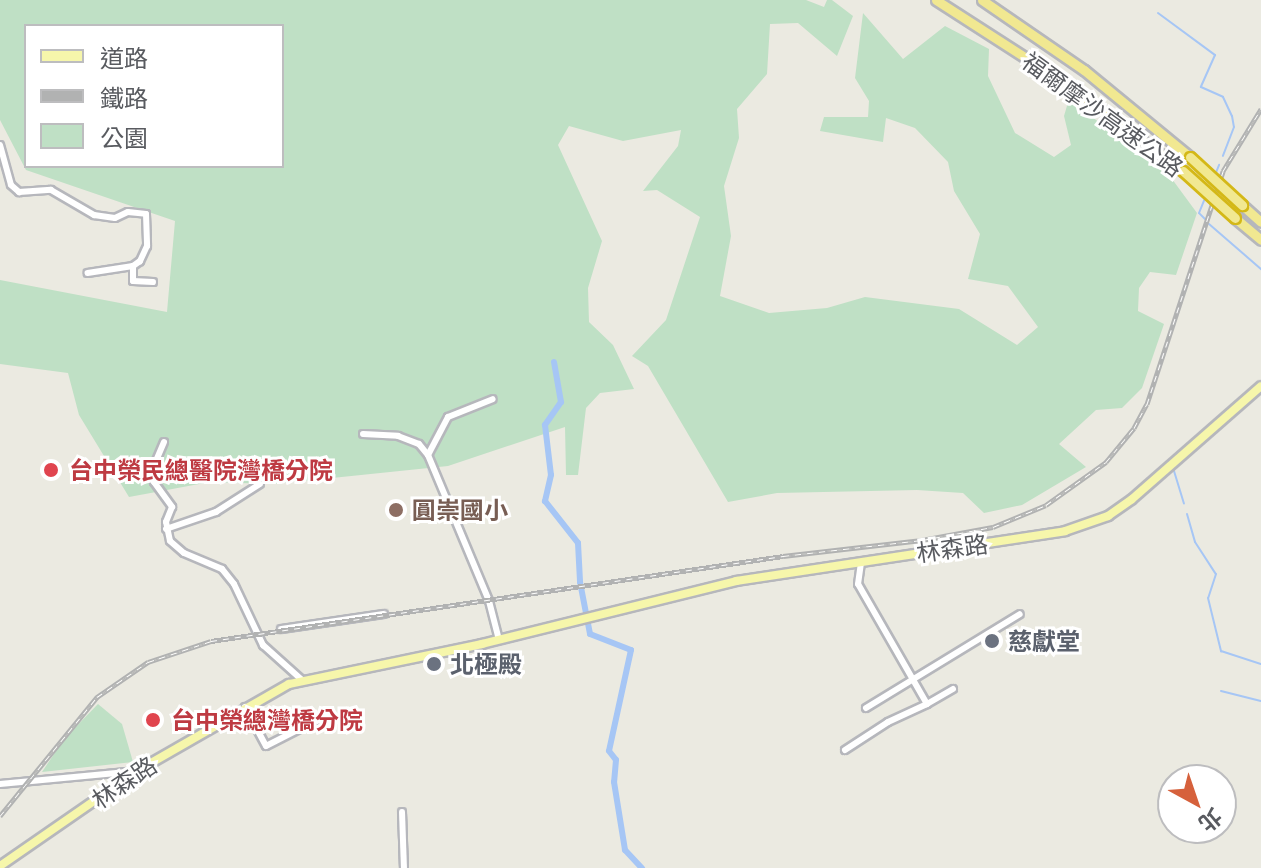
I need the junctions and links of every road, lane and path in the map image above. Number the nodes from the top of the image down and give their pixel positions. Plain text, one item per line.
1 (936, 0) edge
2 (982, 0) edge
3 (0, 145) edge
4 (1261, 222) edge
5 (1261, 240) edge
6 (133, 266) junction
7 (88, 273) dead end
8 (153, 282) dead end
9 (1261, 386) edge
10 (493, 399) dead end
11 (363, 434) dead end
12 (164, 442) dead end
13 (428, 455) junction
14 (260, 484) dead end
15 (166, 529) junction
16 (861, 562) junction
17 (384, 614) dead end
18 (1020, 614) dead end
19 (281, 629) dead end
20 (499, 640) junction
21 (302, 680) junction
22 (914, 680) junction
23 (953, 689) dead end
24 (927, 704) junction
25 (245, 707) junction
26 (866, 708) dead end
27 (321, 718) dead end
28 (845, 750) dead end
29 (137, 771) junction
30 (0, 784) edge
31 (402, 812) dead end
32 (0, 866) edge
33 (404, 868) edge

1 - 5 highway, 福爾摩沙高速公路, bridge
2 - 4 highway, 福爾摩沙高速公路, bridge
3 - 6 street
6 - 7 street
6 - 8 street
9 - 16 main road, 林森路
10 - 13 street
11 - 13 street
12 - 15 street
13 - 20 street
14 - 15 street
15 - 21 street
16 - 20 main road, 林森路
16 - 22 street
17 - 19 street
18 - 22 street
20 - 21 main road, 林森路
21 - 25 main road, 林森路
22 - 24 street
22 - 26 street
23 - 24 street
24 - 28 street
25 - 27 street
25 - 29 main road, 林森路
29 - 30 street
29 - 32 main road, 林森路
31 - 33 street

